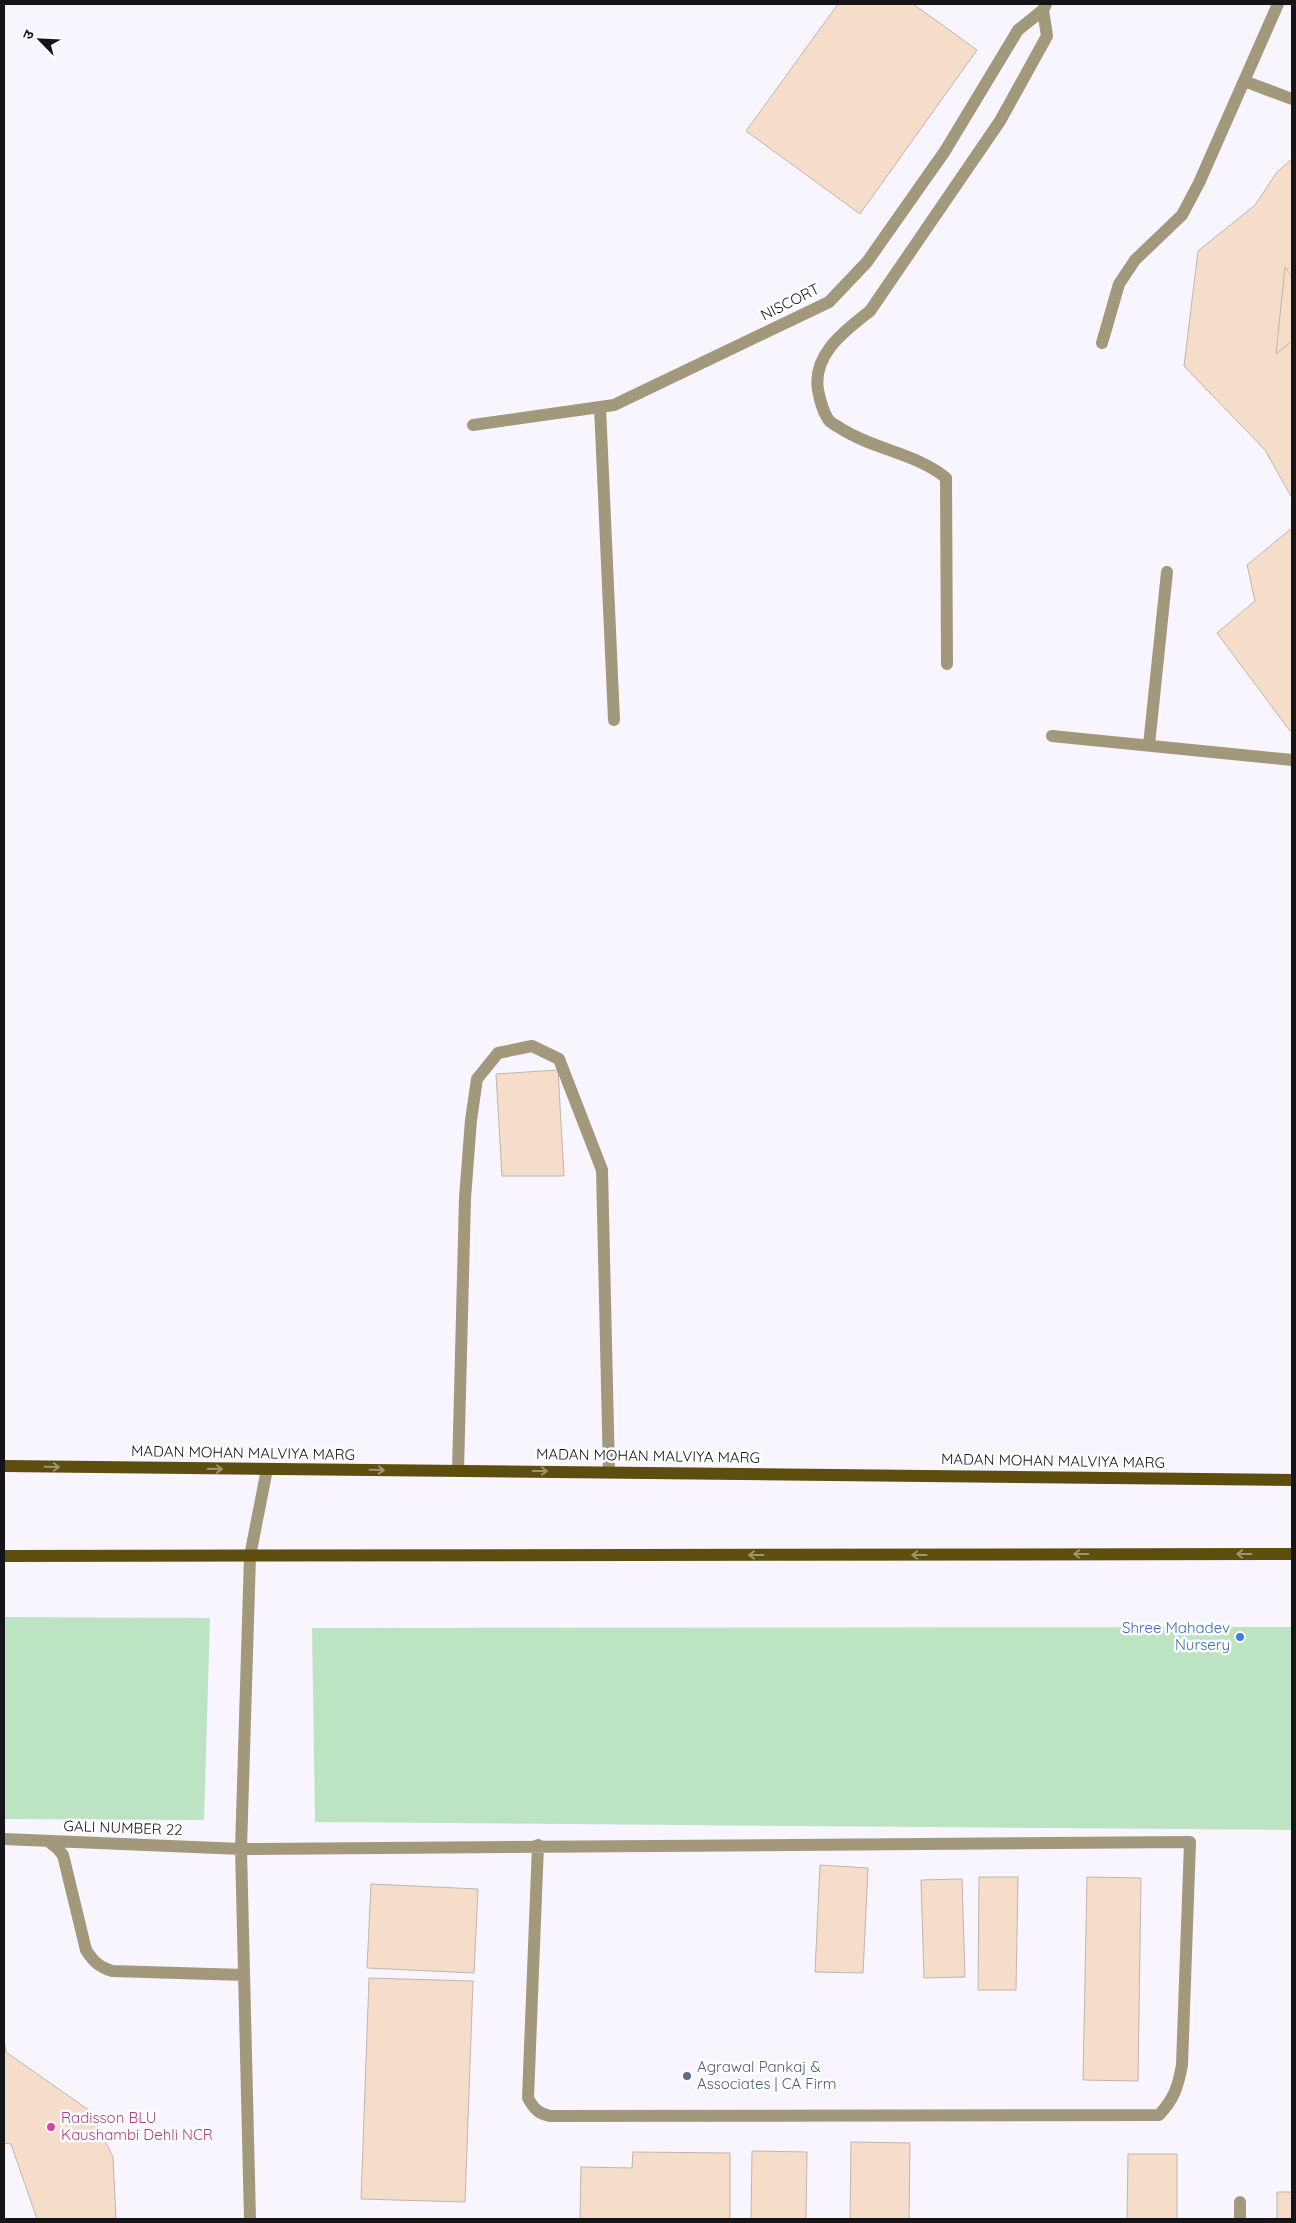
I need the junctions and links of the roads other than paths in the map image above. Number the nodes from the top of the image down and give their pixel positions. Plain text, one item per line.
1 (1278, 4) edge
2 (1045, 7) edge
3 (1244, 81) junction
4 (1292, 98) edge
5 (1102, 343) dead end
6 (600, 407) junction
7 (473, 425) dead end
8 (1166, 572) dead end
9 (947, 664) dead end
10 (614, 720) dead end
11 (1052, 736) dead end
12 (1149, 746) junction
13 (1292, 760) edge
14 (4, 1466) edge
15 (267, 1469) junction
16 (458, 1471) junction
17 (609, 1472) junction
18 (1292, 1480) edge
19 (1292, 1554) edge
20 (4, 1556) edge
21 (250, 1556) junction
22 (4, 1839) edge
23 (49, 1842) junction
24 (538, 1846) junction
25 (241, 1849) junction
26 (244, 1975) junction
27 (1240, 2202) dead end
28 (250, 2219) edge
29 (1240, 2219) edge

1 - 3 street
2 - 6 street, NISCORT
2 - 9 street
3 - 4 street
3 - 5 street
6 - 7 street, NISCORT
6 - 10 street
8 - 12 street
11 - 12 street
12 - 13 street
14 -> 15 main road, MADAN MOHAN MALVIYA MARG
15 -> 16 main road, MADAN MOHAN MALVIYA MARG
15 - 21 street
16 -> 17 main road, MADAN MOHAN MALVIYA MARG
16 - 17 street
17 - 18 main road, MADAN MOHAN MALVIYA MARG
19 -> 21 main road
20 - 21 main road
21 - 25 street
22 - 23 street, GALI NUMBER 22
23 - 25 street, GALI NUMBER 22
23 - 26 street
24 - 24 street, GALI NUMBER 22
24 - 25 street, GALI NUMBER 22
25 - 26 street
26 - 28 street
27 - 29 street

